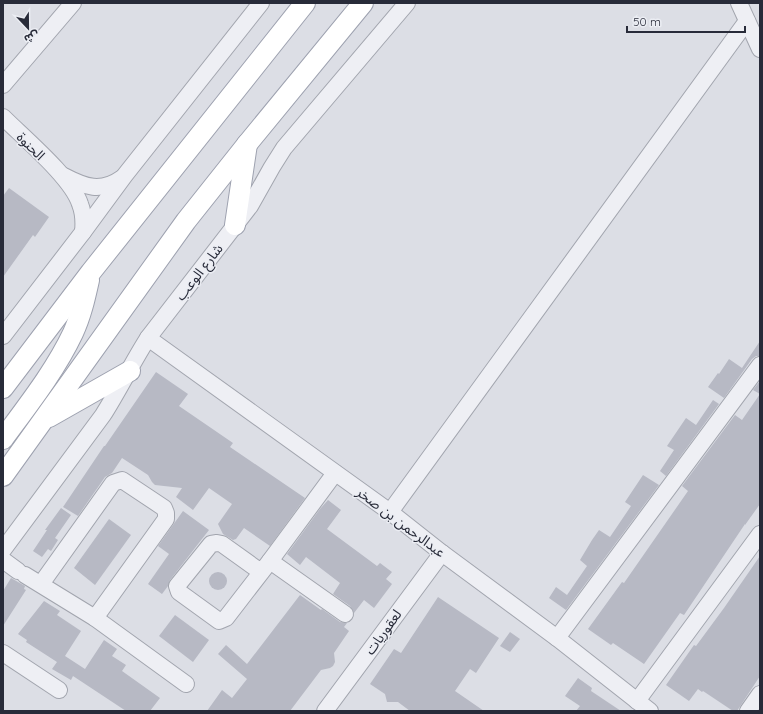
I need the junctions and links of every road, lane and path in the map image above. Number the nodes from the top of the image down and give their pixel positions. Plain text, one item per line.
1 (74, 3) edge
2 (261, 3) edge
3 (305, 3) edge
4 (363, 3) edge
5 (407, 3) edge
6 (739, 3) edge
7 (748, 21) junction
8 (760, 49) edge
9 (3, 85) edge
10 (3, 118) edge
11 (248, 143) junction
12 (60, 174) junction
13 (125, 175) junction
14 (235, 225) junction
15 (83, 232) junction
16 (91, 272) junction
17 (3, 336) edge
18 (148, 338) junction
19 (760, 365) edge
20 (130, 371) junction
21 (3, 388) edge
22 (44, 420) junction
23 (3, 439) edge
24 (335, 473) junction
25 (3, 476) edge
26 (390, 512) junction
27 (760, 534) edge
28 (3, 550) edge
29 (442, 553) junction
30 (3, 560) edge
31 (266, 566) junction
32 (41, 584) junction
33 (345, 614) dead end
34 (95, 618) junction
35 (557, 638) junction
36 (3, 653) edge
37 (186, 684) dead end
38 (59, 690) dead end
39 (760, 694) edge
40 (637, 701) junction
41 (333, 708) edge
42 (650, 711) edge
43 (748, 711) edge

1 - 9 street
2 - 13 street
3 - 16 main road
4 - 11 main road
5 - 14 street, شارع الوعب
6 - 7 street
7 - 8 street
7 - 26 street
10 - 12 street, الحنوة
11 - 14 main road
11 - 22 main road
12 - 13 street, الحنوة
12 - 15 street, الحنوة
13 - 15 street
14 - 18 street, شارع الوعب
15 - 17 street
16 - 21 main road
16 - 23 main road
18 - 20 street, شارع الوعب
18 - 24 street, عبدالرحمن بن صخر
19 - 35 street
20 - 22 main road
20 - 28 street, شارع الوعب
22 - 25 main road
24 - 26 street, عبدالرحمن بن صخر
24 - 31 street
26 - 29 street, عبدالرحمن بن صخر
27 - 40 street
29 - 35 street, عبدالرحمن بن صخر
29 - 41 street, لعقوريات
30 - 32 street
31 - 31 street
31 - 33 street
32 - 34 street
32 - 34 street
34 - 37 street
35 - 40 street, عبدالرحمن بن صخر
36 - 38 street
39 - 43 street
40 - 42 street, عبدالرحمن بن صخر

